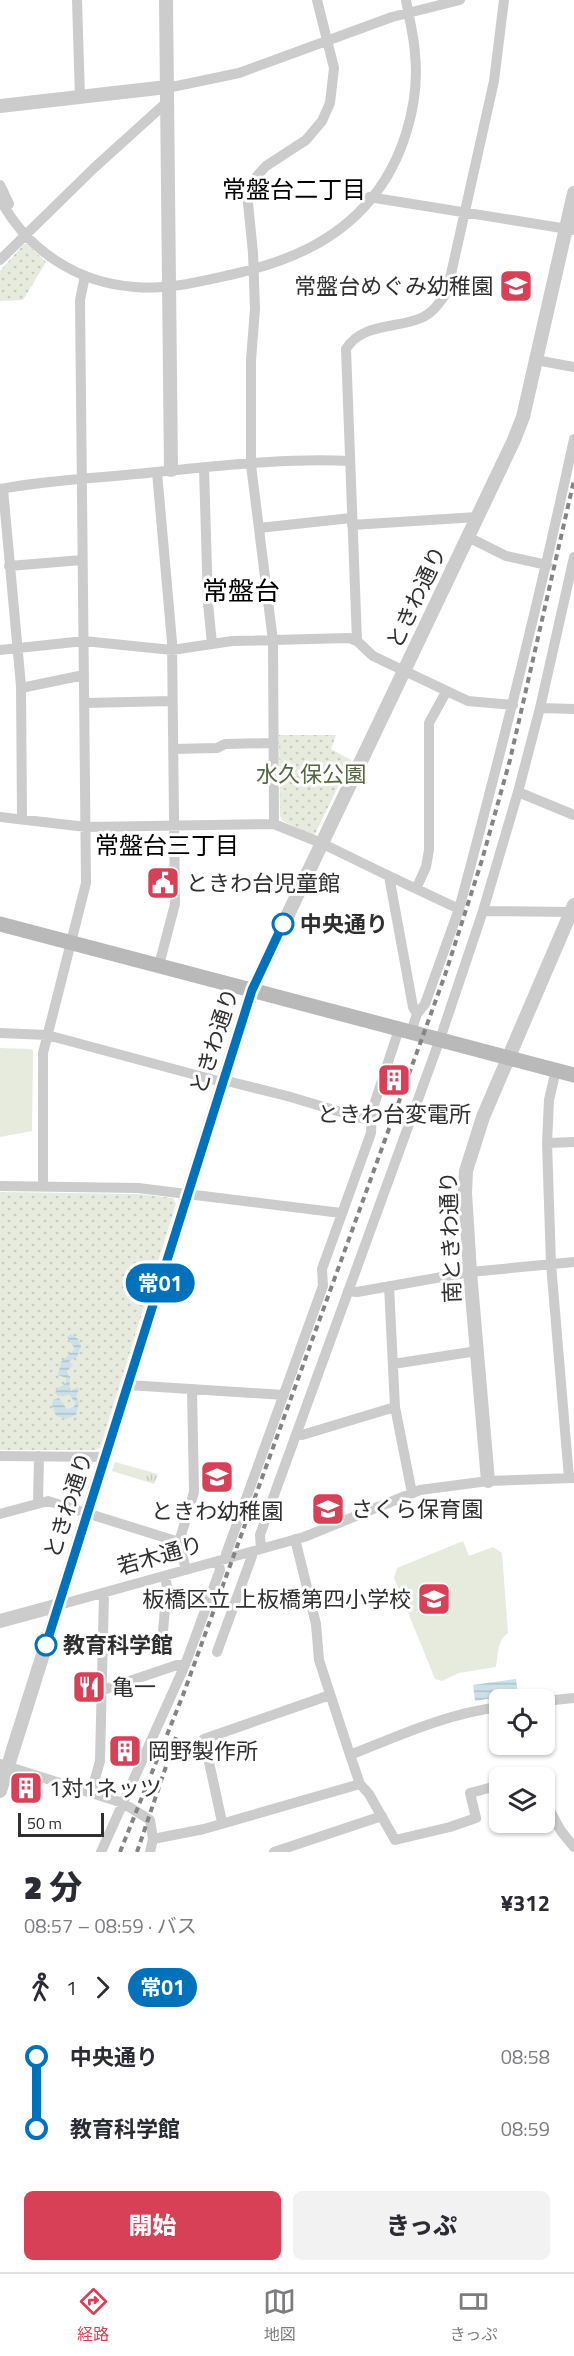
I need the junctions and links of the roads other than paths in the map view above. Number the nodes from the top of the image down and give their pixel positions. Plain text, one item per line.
1 (77, 0) edge
2 (166, 0) edge
3 (317, 0) edge
4 (400, 0) edge
5 (406, 0) edge
6 (460, 0) edge
7 (504, 0) edge
8 (406, 14) junction
9 (329, 41) junction
10 (167, 92) junction
11 (80, 97) junction
12 (0, 106) edge
13 (0, 185) edge
14 (574, 194) edge
15 (369, 197) junction
16 (0, 199) edge
17 (463, 213) junction
18 (570, 230) edge
19 (26, 235) junction
20 (0, 260) edge
21 (254, 266) junction
22 (86, 276) junction
23 (170, 283) junction
24 (536, 360) junction
25 (574, 367) edge
26 (574, 439) edge
27 (349, 461) junction
28 (251, 465) junction
29 (204, 468) junction
30 (164, 471) junction
31 (81, 479) junction
32 (2, 489) edge
33 (477, 518) junction
34 (352, 522) junction
35 (259, 528) junction
36 (468, 537) junction
37 (574, 557) edge
38 (82, 560) junction
39 (547, 565) junction
40 (9, 566) junction
41 (573, 571) edge
42 (273, 640) junction
43 (84, 641) junction
44 (357, 641) junction
45 (212, 644) junction
46 (18, 648) junction
47 (0, 650) edge
48 (172, 650) junction
49 (404, 671) junction
50 (84, 675) junction
51 (21, 688) junction
52 (446, 692) junction
53 (172, 700) junction
54 (85, 703) junction
55 (513, 705) junction
56 (540, 708) junction
57 (574, 709) edge
58 (274, 743) junction
59 (173, 749) junction
60 (518, 792) junction
61 (574, 815) edge
62 (0, 817) edge
63 (22, 819) junction
64 (274, 824) junction
65 (174, 825) junction
66 (86, 827) junction
67 (321, 843) junction
68 (389, 876) junction
69 (416, 889) junction
70 (459, 909) junction
71 (573, 910) edge
72 (483, 911) junction
73 (0, 924) edge
74 (71, 943) junction
75 (159, 965) junction
76 (252, 990) junction
77 (417, 1014) junction
78 (405, 1030) junction
79 (0, 1034) edge
80 (47, 1035) junction
81 (440, 1039) junction
82 (509, 1058) junction
83 (556, 1070) junction
84 (574, 1075) edge
85 (222, 1081) junction
86 (371, 1121) junction
87 (574, 1142) edge
88 (548, 1143) junction
89 (0, 1186) edge
90 (43, 1187) junction
91 (188, 1194) junction
92 (341, 1213) junction
93 (574, 1262) edge
94 (551, 1264) junction
95 (470, 1272) junction
96 (389, 1286) junction
97 (348, 1291) junction
98 (477, 1351) junction
99 (393, 1364) junction
100 (128, 1385) junction
101 (568, 1388) edge
102 (192, 1389) junction
103 (284, 1395) junction
104 (395, 1407) junction
105 (297, 1433) junction
106 (0, 1456) edge
107 (39, 1456) junction
108 (105, 1457) junction
109 (572, 1478) edge
110 (488, 1481) junction
111 (412, 1493) junction
112 (38, 1504) junction
113 (88, 1513) junction
114 (0, 1514) edge
115 (295, 1539) junction
116 (179, 1542) junction
117 (256, 1550) junction
118 (222, 1560) junction
119 (186, 1570) junction
120 (165, 1576) junction
121 (104, 1593) junction
122 (59, 1605) junction
123 (0, 1622) edge
124 (163, 1631) dead end
125 (217, 1652) dead end
126 (185, 1665) junction
127 (103, 1690) junction
128 (330, 1695) junction
129 (574, 1698) edge
130 (555, 1700) edge
131 (489, 1708) edge
132 (350, 1755) junction
133 (4, 1765) edge
134 (360, 1784) junction
135 (489, 1788) edge
136 (0, 1791) edge
137 (91, 1793) junction
138 (123, 1803) junction
139 (381, 1816) junction
140 (555, 1821) edge
141 (222, 1822) junction
142 (153, 1839) junction
143 (574, 1847) edge
144 (101, 1852) edge
145 (150, 1852) edge
146 (274, 1852) edge

1 - 11 street
2 - 10 street
3 - 9 street
4 - 8 street
5 - 8 street
6 - 8 street
7 - 17 street
8 - 9 street
8 - 15 street
9 - 10 street
9 - 21 street
10 - 11 street
10 - 19 street
10 - 23 street
11 - 12 street
13 - 19 street
14 - 18 street, ときわ通り
15 - 17 street
15 - 21 street
16 - 19 street
17 - 18 street
17 - 27 street
18 - 24 street, ときわ通り
19 - 20 street
19 - 22 street
19 - 23 street
21 - 23 street
21 - 28 street
22 - 23 street
22 - 31 street
23 - 30 street
24 - 25 street
24 - 33 street, ときわ通り
26 - 39 street
27 - 28 street
27 - 34 street
28 - 29 street
28 - 35 street
29 - 30 street
29 - 45 street
30 - 31 street
30 - 48 street
31 - 32 street
31 - 38 street
32 - 40 street
33 - 34 street
33 - 36 street, ときわ通り
34 - 35 street
34 - 44 street
35 - 42 street
36 - 39 street
36 - 49 street, ときわ通り
37 - 41 street
38 - 40 street
38 - 43 street
39 - 55 street
40 - 46 street
41 - 56 street
42 - 44 street
42 - 45 street
42 - 58 street
43 - 46 street
43 - 48 street
43 - 50 street
44 - 49 street
45 - 48 street
46 - 47 street
46 - 51 street
48 - 53 street
49 - 52 street
49 - 67 street, ときわ通り
50 - 51 street
50 - 54 street
51 - 63 street
52 - 55 street
52 - 69 street
53 - 54 street
53 - 59 street
54 - 66 street
55 - 70 street
56 - 57 street
56 - 60 street
58 - 59 street
58 - 64 street
59 - 65 street
60 - 61 street
60 - 72 street
62 - 63 street
63 - 66 street
64 - 65 street
64 - 67 street
65 - 66 street
65 - 75 street
66 - 74 street
67 - 68 street
67 - 76 street, ときわ通り
68 - 69 street
68 - 77 street
69 - 70 street
70 - 77 street
71 - 72 street
71 - 82 street, 南ときわ通り
72 - 81 street
73 - 74 main road
74 - 75 main road
74 - 80 street
75 - 76 main road
76 - 78 main road
76 - 85 street, ときわ通り
77 - 78 street
78 - 81 main road
78 - 86 street
79 - 80 street
80 - 85 street
80 - 90 street
81 - 82 main road
81 - 97 street
82 - 83 main road
82 - 95 street, 南ときわ通り
83 - 84 main road
83 - 88 street
85 - 86 street
85 - 91 street, ときわ通り
86 - 92 street
87 - 88 street
88 - 94 street
89 - 90 street
90 - 91 street
91 - 92 street
91 - 100 street, ときわ通り
92 - 103 street
93 - 94 street
94 - 95 street
94 - 101 street
95 - 96 street
95 - 98 street, 南ときわ通り
96 - 97 street
96 - 99 street
97 - 105 street
98 - 99 street
98 - 110 street, 南ときわ通り
99 - 104 street
100 - 102 street
100 - 108 street, ときわ通り
101 - 109 street
102 - 103 street
102 - 116 street
103 - 118 street
104 - 105 street
104 - 111 street
105 - 117 street
106 - 107 street
107 - 108 street
107 - 112 street
108 - 113 street, ときわ通り
109 - 110 street, 若木通り
110 - 111 street, 若木通り
111 - 115 street, 若木通り
112 - 113 street
112 - 114 street
113 - 116 street
113 - 122 street, ときわ通り
115 - 117 street, 若木通り
115 - 128 street
116 - 119 street
117 - 118 street, 若木通り
117 - 125 street
118 - 119 street, 若木通り
118 - 126 street
119 - 120 street, 若木通り
120 - 121 street, 若木通り
120 - 124 street
121 - 122 street, 若木通り
121 - 127 street
122 - 123 street, 若木通り
122 - 133 street, ときわ通り
126 - 127 street
126 - 138 street
127 - 137 street
128 - 132 street
128 - 141 street
129 - 130 street
131 - 132 street
132 - 134 street
133 - 136 street, ときわ通り
133 - 137 street
134 - 139 street
134 - 141 street
135 - 139 street
137 - 138 street
138 - 142 street
138 - 144 street
139 - 146 street
140 - 143 street
141 - 142 street
142 - 145 street

